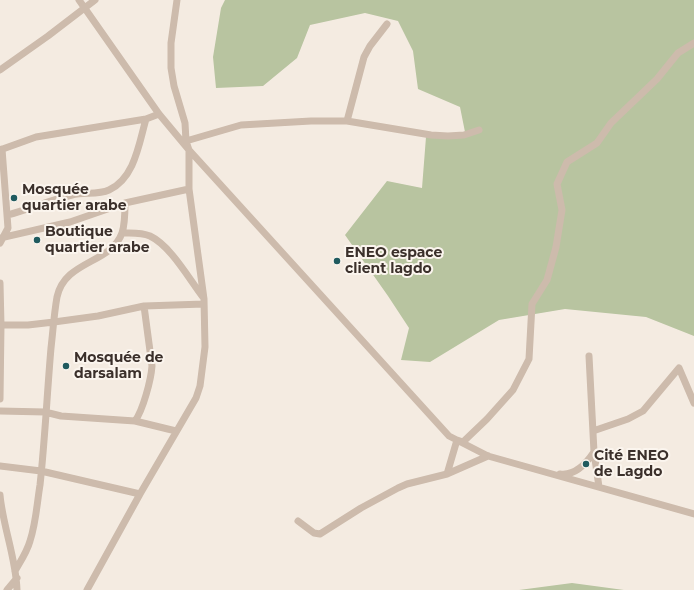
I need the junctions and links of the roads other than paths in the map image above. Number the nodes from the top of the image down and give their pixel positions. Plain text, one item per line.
1 (79, 0) edge
2 (95, 0) edge
3 (177, 0) edge
4 (85, 8) junction
5 (387, 24) dead end
6 (694, 43) edge
7 (0, 70) edge
8 (159, 114) junction
9 (146, 119) junction
10 (347, 120) junction
11 (478, 130) dead end
12 (186, 141) junction
13 (1, 150) edge
14 (189, 150) junction
15 (190, 190) junction
16 (125, 203) junction
17 (8, 215) junction
18 (122, 233) junction
19 (1, 240) edge
20 (0, 283) edge
21 (204, 302) junction
22 (144, 306) junction
23 (54, 322) junction
24 (1, 325) edge
25 (589, 356) dead end
26 (0, 399) edge
27 (694, 403) edge
28 (0, 410) edge
29 (45, 412) junction
30 (135, 421) junction
31 (176, 431) junction
32 (593, 432) junction
33 (457, 440) junction
34 (594, 452) junction
35 (488, 456) junction
36 (0, 466) edge
37 (41, 471) junction
38 (541, 471) junction
39 (447, 474) junction
40 (599, 487) junction
41 (140, 494) junction
42 (0, 495) edge
43 (694, 514) edge
44 (298, 521) dead end
45 (16, 574) junction
46 (8, 590) edge
47 (17, 590) edge
48 (87, 590) edge

1 - 4 street
2 - 4 street
3 - 12 street
4 - 7 street
4 - 8 street
5 - 10 street
6 - 33 street
8 - 9 street
8 - 14 street
9 - 13 street
9 - 17 street
10 - 11 street
10 - 12 street
12 - 14 street
13 - 17 street
14 - 15 street
14 - 33 street
15 - 16 street
15 - 21 street
16 - 18 street
16 - 19 street
17 - 19 street
18 - 21 street
18 - 23 street
20 - 24 street
21 - 22 street
21 - 31 street
22 - 23 street
22 - 30 street
23 - 24 street
23 - 29 street
24 - 26 street
25 - 32 street
27 - 32 street
28 - 29 street
29 - 30 street
29 - 37 street
30 - 31 street
31 - 41 street
32 - 34 street
33 - 35 street
33 - 39 street
34 - 38 street
34 - 40 street
35 - 38 street
35 - 39 street
36 - 37 street
37 - 41 street
37 - 45 street
38 - 40 street
39 - 44 street
40 - 43 street
41 - 48 street
42 - 45 street
45 - 46 street
45 - 47 street

